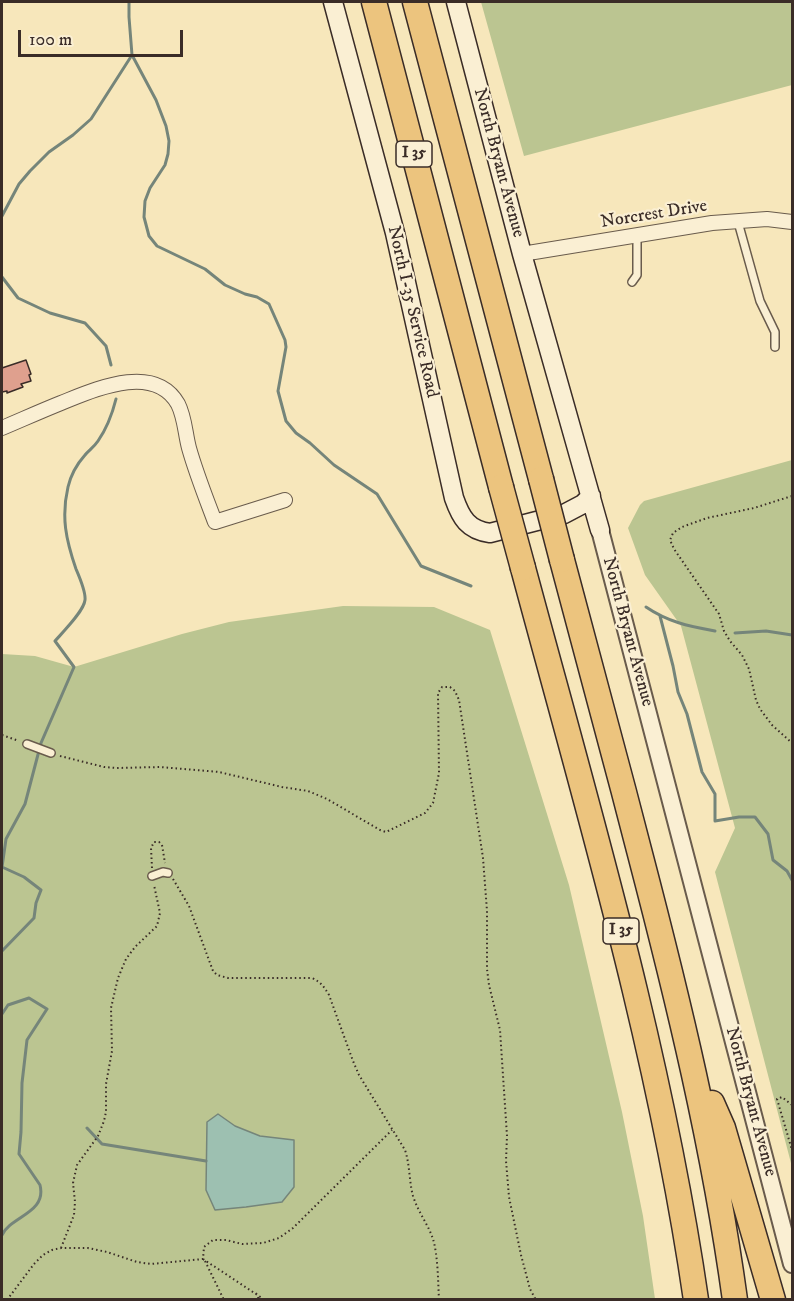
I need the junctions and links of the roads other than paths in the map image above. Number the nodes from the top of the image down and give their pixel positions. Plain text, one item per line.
1 (333, 2) edge
2 (374, 2) edge
3 (415, 2) edge
4 (456, 2) edge
5 (738, 222) junction
6 (792, 222) edge
7 (637, 236) junction
8 (522, 254) junction
9 (632, 282) dead end
10 (775, 347) dead end
11 (2, 428) edge
12 (591, 495) junction
13 (285, 500) dead end
14 (564, 514) junction
15 (600, 530) junction
16 (27, 744) road end
17 (51, 753) road end
18 (168, 873) road end
19 (152, 876) road end
20 (691, 1057) junction
21 (792, 1264) edge
22 (696, 1299) edge
23 (735, 1299) edge
24 (774, 1299) edge

1 - 14 main road, North I-35 Service Road
2 - 22 highway, I 35, bridge
3 - 20 highway, I 35, bridge
4 - 8 main road, North Bryant Avenue
5 - 6 street, Norcrest Drive
5 - 7 street, Norcrest Drive
5 - 10 lane
7 - 8 street, Norcrest Drive
7 - 9 lane
8 - 12 main road, North Bryant Avenue
11 - 13 street
12 - 14 main road, North I-35 Service Road
12 - 15 main road, North Bryant Avenue
14 - 15 main road
15 - 21 street, North Bryant Avenue
16 - 17 lane
18 - 19 lane
20 - 23 highway, I 35
20 - 24 highway

